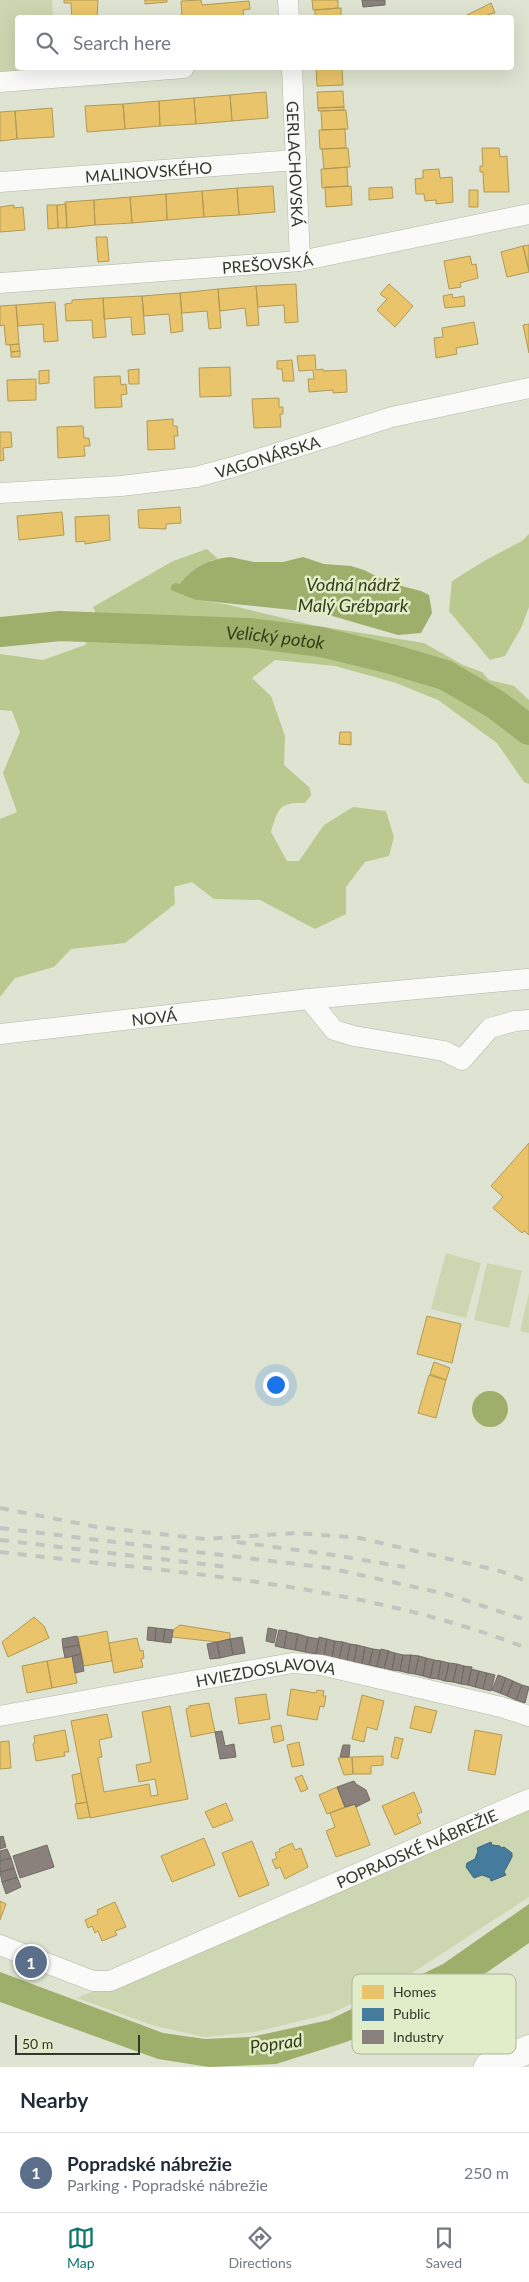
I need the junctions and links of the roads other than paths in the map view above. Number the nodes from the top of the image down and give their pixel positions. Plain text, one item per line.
1 (288, 0) edge
2 (289, 15) edge
3 (158, 70) edge
4 (292, 70) edge
5 (0, 82) edge
6 (296, 160) junction
7 (0, 182) edge
8 (529, 214) edge
9 (300, 260) junction
10 (0, 283) edge
11 (529, 388) edge
12 (0, 493) edge
13 (527, 978) dead end
14 (309, 998) junction
15 (529, 1020) edge
16 (0, 1034) edge
17 (0, 1716) edge
18 (529, 1716) edge
19 (529, 1799) edge
20 (0, 1945) edge
21 (529, 2049) edge
22 (488, 2067) edge

1 - 2 street
3 - 5 street
4 - 6 street, GERLACHOVSKÁ
6 - 7 street, MALINOVSKÉHO
6 - 9 street, GERLACHOVSKÁ
8 - 9 street, PREŠOVSKÁ
9 - 10 street, PREŠOVSKÁ
11 - 12 street, VAGONÁRSKA
13 - 14 street, NOVÁ
14 - 15 street
14 - 16 street, NOVÁ
17 - 18 street, HVIEZDOSLAVOVA
19 - 20 street, POPRADSKÉ NÁBREŽIE
21 - 22 main road

